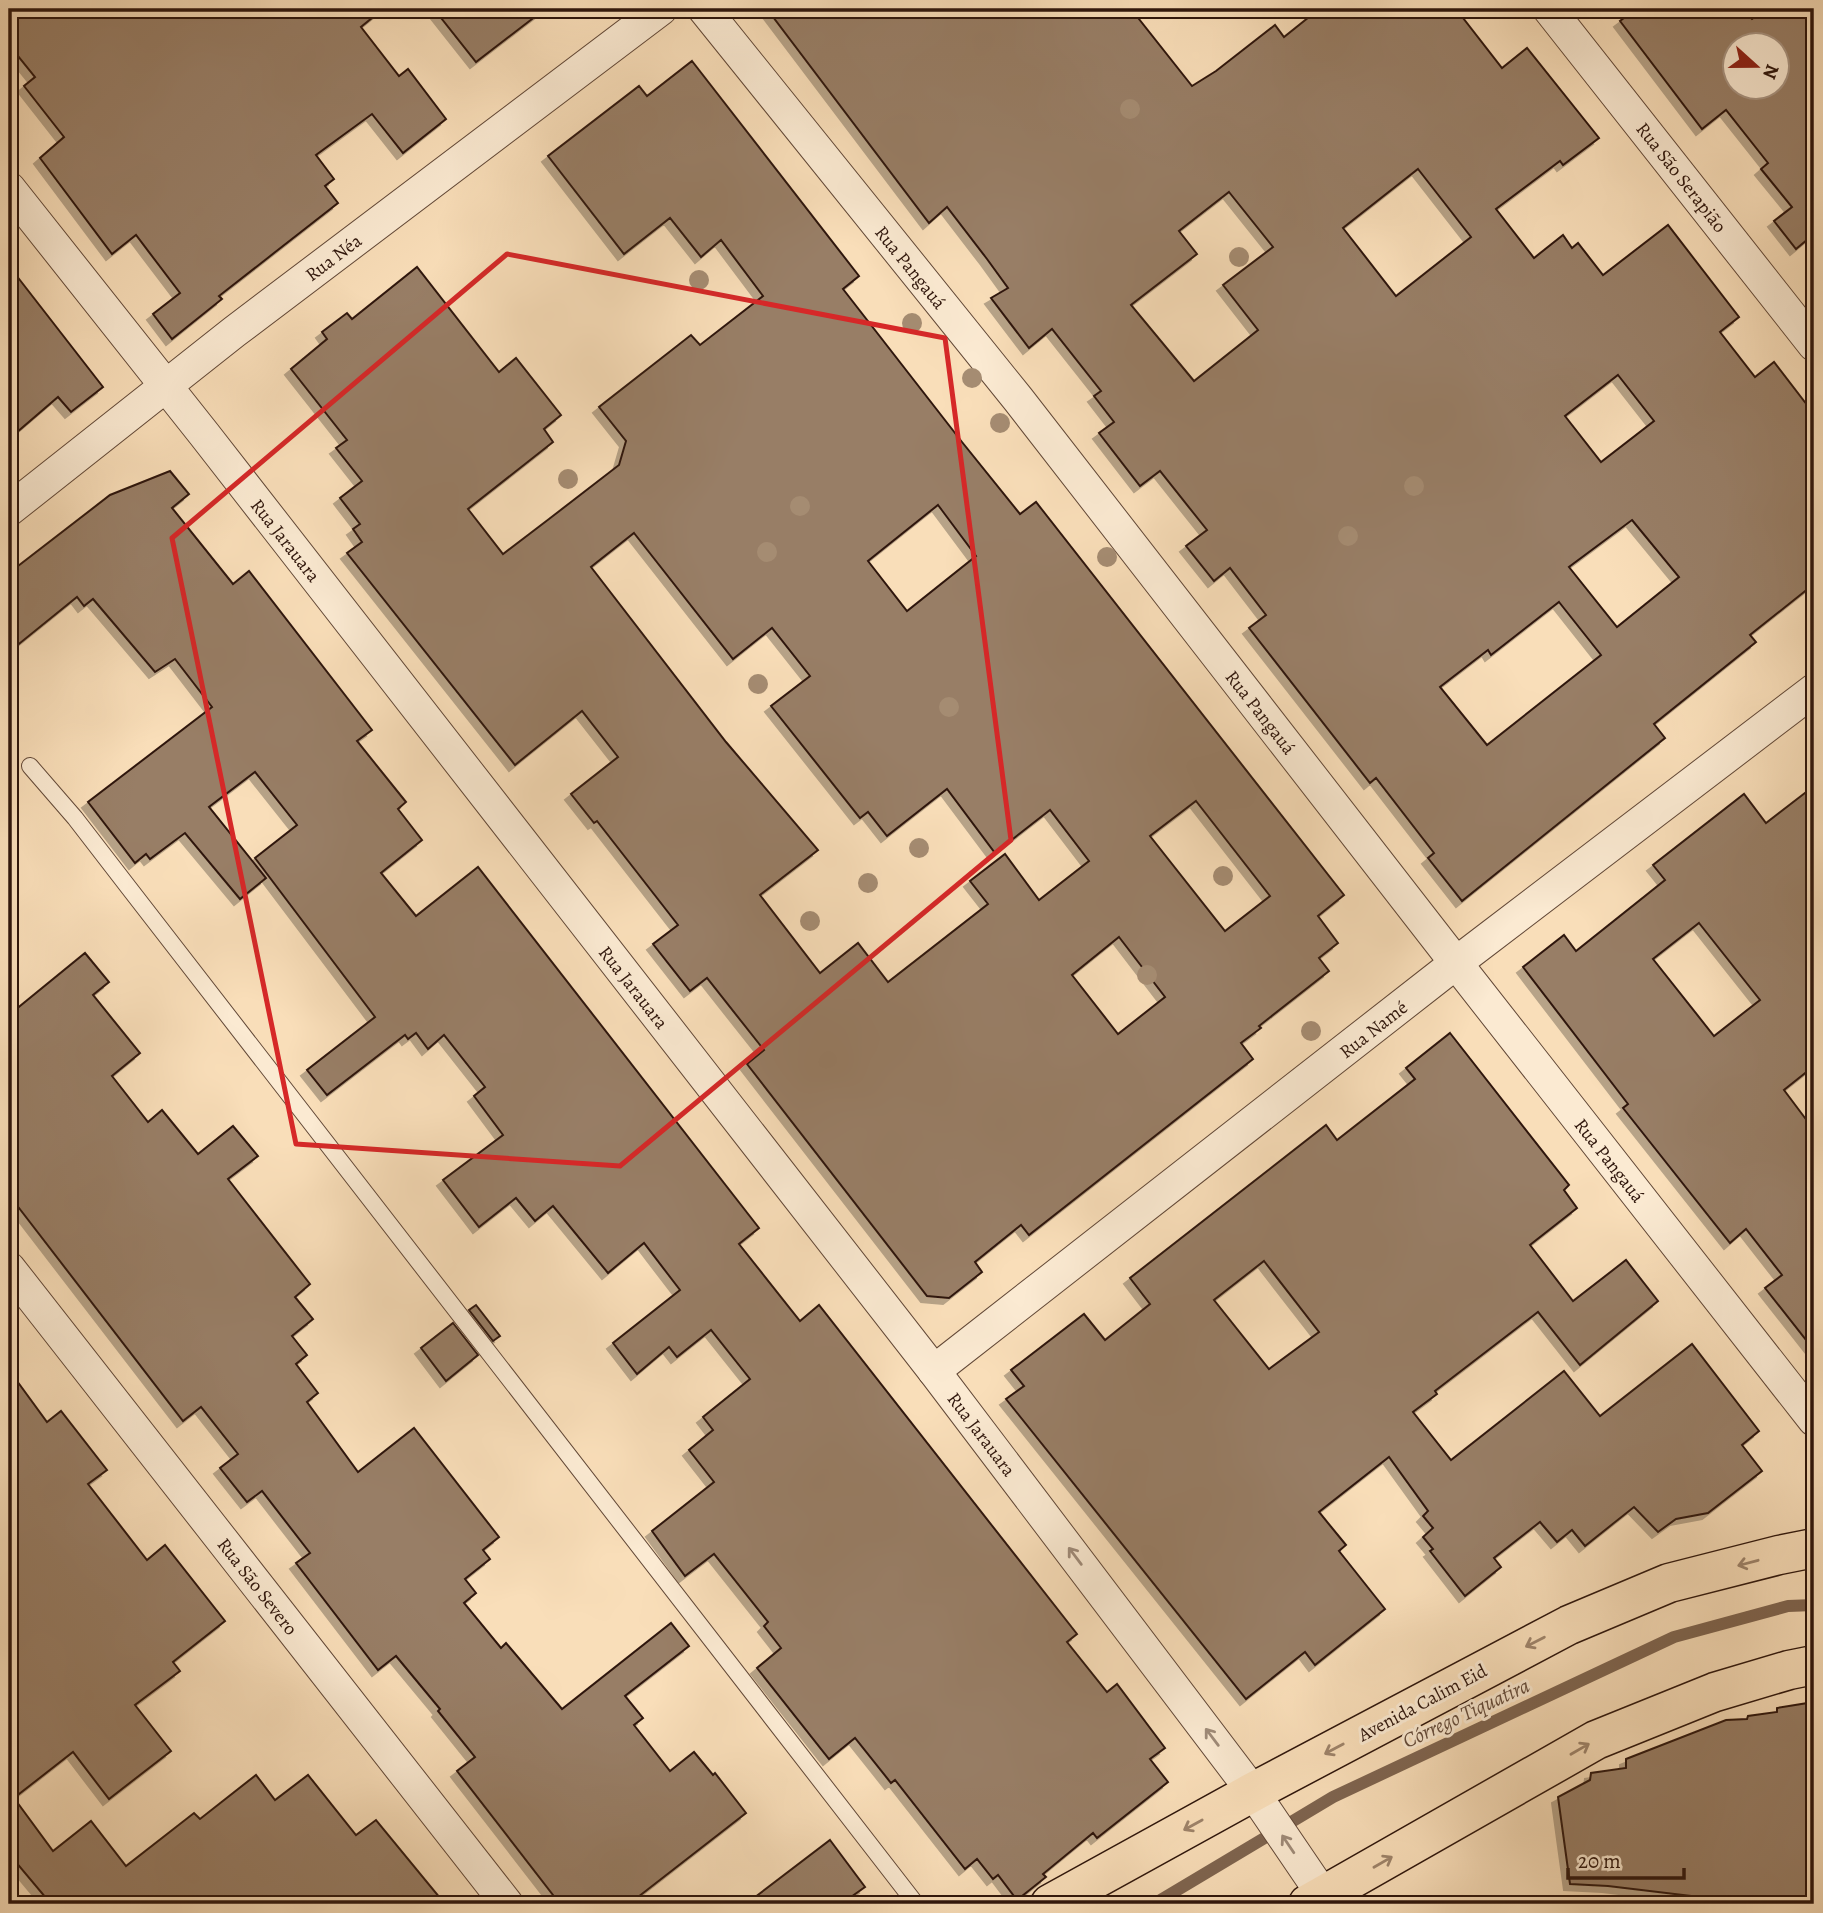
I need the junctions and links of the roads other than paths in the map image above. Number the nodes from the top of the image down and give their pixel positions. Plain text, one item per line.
1 (661, 9) edge
2 (704, 9) edge
3 (1549, 9) edge
4 (9, 188) edge
5 (1814, 345) edge
6 (166, 386) junction
7 (9, 510) edge
8 (1814, 690) edge
9 (30, 766) dead end
10 (1456, 963) junction
11 (9, 1268) edge
12 (934, 1371) junction
13 (1814, 1420) edge
14 (1814, 1548) edge
15 (1814, 1665) edge
16 (1253, 1792) junction
17 (1316, 1900) edge
18 (507, 1904) edge
19 (916, 1904) edge
20 (1050, 1904) edge

1 - 6 street, Rua Néa
2 - 10 street, Rua Pangauá
3 - 5 street, Rua São Serapião
4 - 6 street, Rua Jarauara
6 - 7 street, Rua Néa
6 - 12 street, Rua Jarauara
8 - 10 street, Rua Namé
9 - 19 lane
10 - 12 street, Rua Namé
10 - 13 street, Rua Pangauá
11 - 18 street, Rua São Severo
16 -> 12 street, Rua Jarauara
14 -> 16 main road, Avenida Calim Eid
17 -> 15 main road
17 -> 16 street, Rua Jarauara
16 -> 20 main road, Avenida Calim Eid

